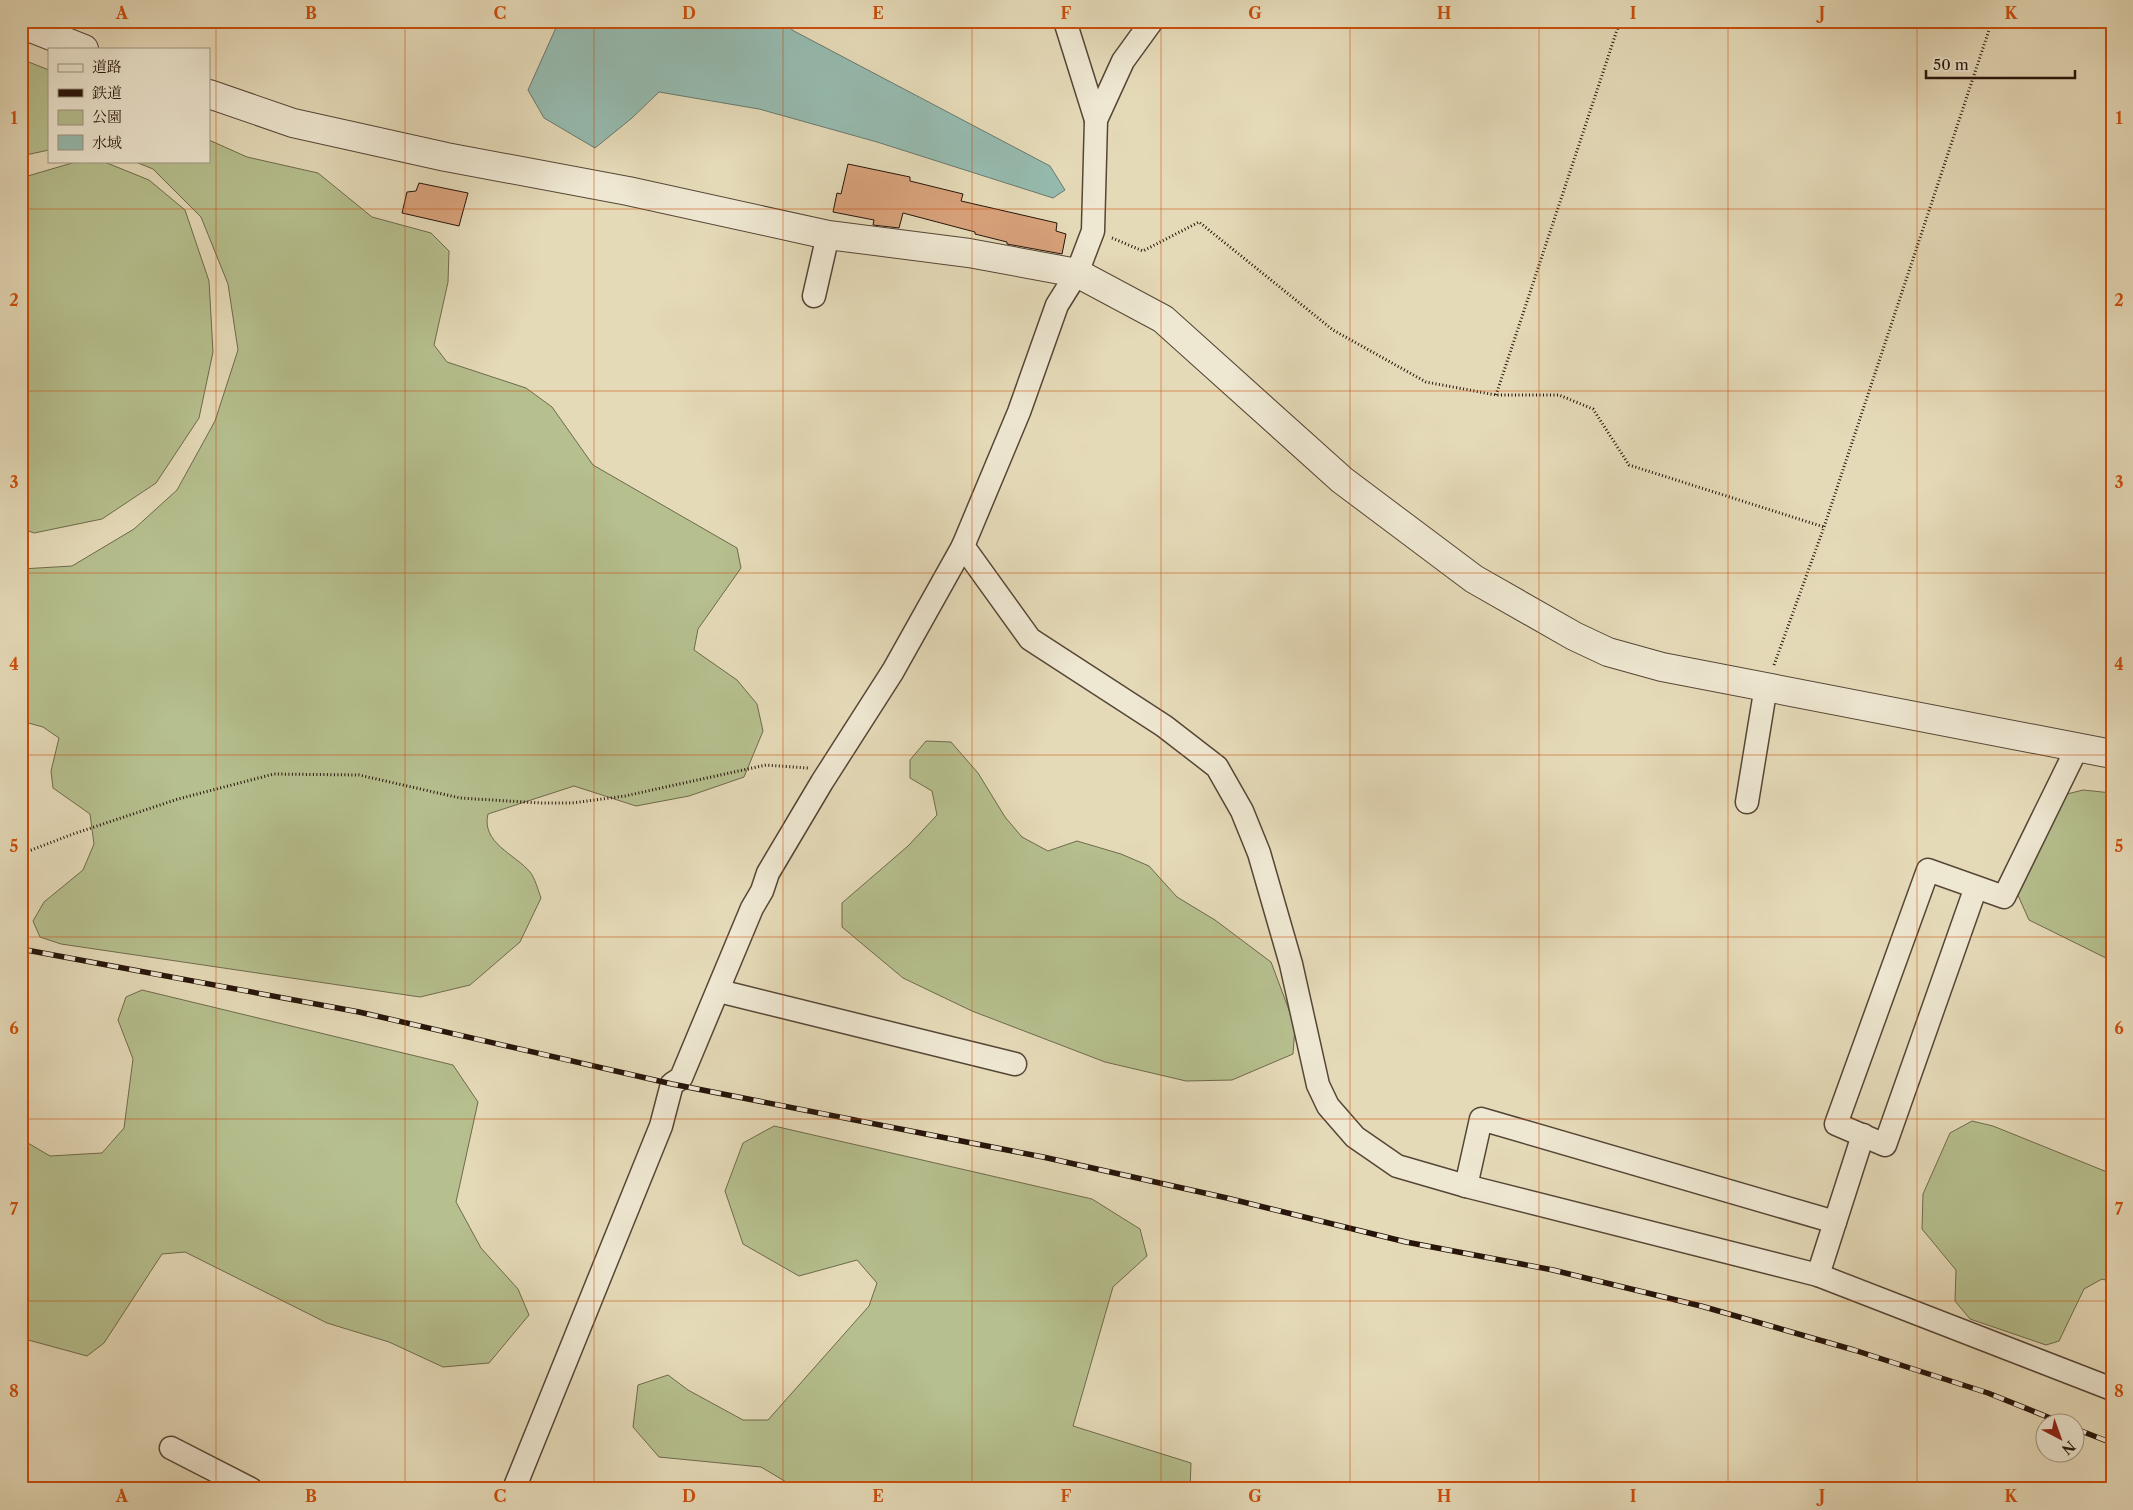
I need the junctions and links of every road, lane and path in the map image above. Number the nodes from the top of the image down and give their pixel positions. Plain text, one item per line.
1 (1065, 21) edge
2 (1152, 21) edge
3 (1620, 21) edge
4 (1992, 21) edge
5 (21, 24) edge
6 (81, 48) edge
7 (210, 94) edge
8 (1096, 120) junction
9 (1093, 231) junction
10 (828, 235) junction
11 (1076, 273) junction
12 (814, 296) dead end
13 (1496, 395) junction
14 (1824, 528) junction
15 (964, 546) junction
16 (1766, 686) junction
17 (2077, 748) junction
18 (2112, 754) edge
19 (831, 770) junction
20 (1747, 802) dead end
21 (21, 854) edge
22 (1976, 887) junction
23 (719, 991) junction
24 (1015, 1064) dead end
25 (1862, 1135) junction
26 (1466, 1186) junction
27 (1834, 1222) junction
28 (1818, 1275) junction
29 (2112, 1389) edge
30 (171, 1448) dead end
31 (251, 1489) edge
32 (514, 1489) edge

1 - 8 street
2 - 8 street
3 - 13 path
4 - 14 path
5 - 6 street
7 - 10 street
8 - 9 street
9 - 11 street
9 - 13 path
10 - 11 street
10 - 12 street
11 - 15 street
11 - 16 street
13 - 14 path
14 - 16 path
15 - 19 street
15 - 26 street
16 - 17 street
16 - 20 street
17 - 18 street
17 - 22 street
19 - 21 path
19 - 23 street
22 - 25 street
22 - 25 street
23 - 24 street
23 - 32 street
25 - 27 street
26 - 27 street
26 - 28 street
27 - 28 street
28 - 29 street
30 - 31 street

